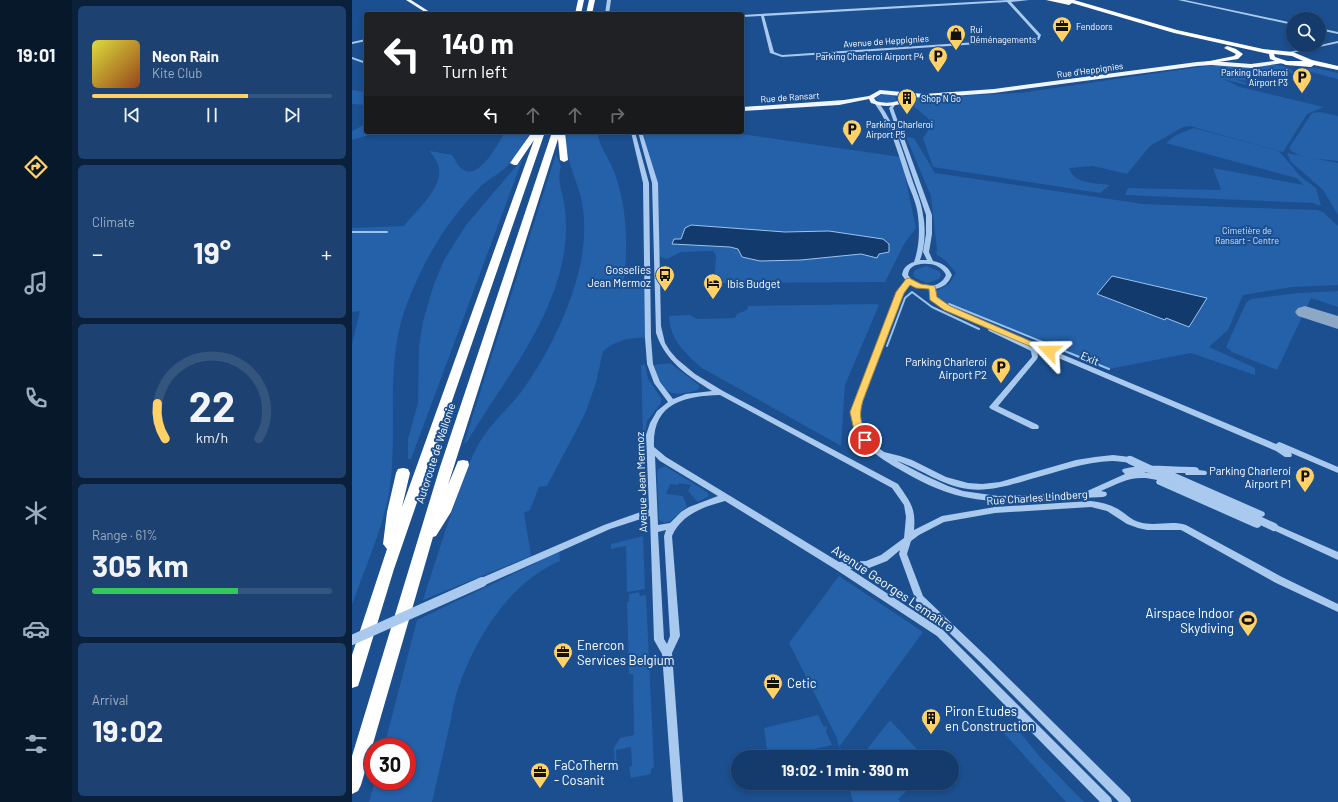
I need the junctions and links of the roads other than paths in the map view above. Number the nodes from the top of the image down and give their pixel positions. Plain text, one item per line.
1 (402, 0) edge
2 (408, 0) edge
3 (581, 0) edge
4 (592, 0) edge
5 (609, 0) edge
6 (1027, 0) edge
7 (1049, 0) edge
8 (1060, 0) edge
9 (1180, 0) edge
10 (1008, 1) junction
11 (1068, 2) edge
12 (422, 12) edge
13 (428, 12) edge
14 (578, 12) edge
15 (589, 12) edge
16 (607, 12) edge
17 (762, 15) junction
18 (744, 16) edge
19 (1286, 23) edge
20 (1326, 30) edge
21 (1338, 33) edge
22 (364, 40) edge
23 (1197, 40) junction
24 (1338, 42) edge
25 (352, 43) edge
26 (1273, 55) junction
27 (1302, 57) junction
28 (352, 58) edge
29 (364, 62) edge
30 (1281, 62) junction
31 (1207, 63) junction
32 (1257, 65) junction
33 (1338, 69) edge
34 (900, 98) junction
35 (874, 101) junction
36 (893, 105) junction
37 (744, 109) edge
38 (535, 134) edge
39 (540, 134) edge
40 (555, 134) edge
41 (561, 134) edge
42 (634, 134) edge
43 (641, 134) edge
44 (564, 160) dead end
45 (514, 163) dead end
46 (931, 262) junction
47 (916, 263) junction
48 (909, 281) junction
49 (932, 287) junction
50 (959, 313) junction
51 (721, 393) junction
52 (672, 402) junction
53 (1035, 427) dead end
54 (1229, 428) junction
55 (651, 448) junction
56 (1288, 455) dead end
57 (463, 465) dead end
58 (1195, 470) dead end
59 (1338, 470) edge
60 (403, 473) dead end
61 (1153, 473) junction
62 (1169, 473) junction
63 (1130, 474) junction
64 (1203, 474) dead end
65 (942, 483) junction
66 (1108, 483) junction
67 (1084, 494) junction
68 (1103, 494) dead end
69 (726, 497) junction
70 (654, 511) junction
71 (1259, 518) junction
72 (672, 526) junction
73 (654, 528) junction
74 (909, 538) junction
75 (422, 546) junction
76 (1338, 556) edge
77 (838, 566) junction
78 (387, 569) junction
79 (1338, 608) edge
80 (352, 640) edge
81 (667, 652) junction
82 (352, 680) edge
83 (352, 785) edge
84 (678, 802) edge
85 (1107, 802) edge
86 (1126, 802) edge

1 - 12 main road
2 - 13 main road
3 - 14 highway
4 - 15 highway
5 - 16 street
6 - 10 street
7 - 11 highway
8 - 11 highway
9 - 19 street
10 - 17 street
10 - 17 street, Avenue de Heppignies
11 - 23 highway
11 - 26 highway
17 - 18 street
20 - 21 street
22 - 25 street
23 - 26 highway
23 - 31 highway
24 - 27 street
26 - 27 highway
26 - 30 highway
26 - 32 main road, Rue d'Heppignies
27 - 30 highway
27 - 33 highway
28 - 29 street
30 - 32 main road, Rue d'Heppignies
31 - 32 main road, Rue d'Heppignies
31 - 34 main road, Rue d'Heppignies
34 - 35 main road
34 - 36 main road
35 - 36 main road
35 - 37 main road, Rue de Ransart
35 - 47 street
36 - 46 street
38 - 45 highway
39 - 78 highway, Autoroute de Wallonie
40 - 75 highway, Autoroute de Wallonie
41 - 44 highway
42 - 52 street
43 - 51 street
46 - 47 street
46 - 49 street
47 - 48 street
48 - 49 street
48 - 65 street
49 - 50 street, Exit
50 - 53 street
50 - 54 street, Exit
51 - 52 street
51 - 74 street, Avenue Georges Lemaître
52 - 55 street, Avenue Jean Mermoz
54 - 56 street
54 - 59 street
55 - 69 street, Avenue Georges Lemaître
55 - 70 street, Avenue Jean Mermoz
57 - 75 highway
58 - 66 street
60 - 78 highway
61 - 62 street
61 - 63 street
61 - 71 street
62 - 64 street
62 - 71 street
63 - 66 street
63 - 71 street
65 - 67 street
65 - 76 street, bridge
66 - 67 street
66 - 71 street
67 - 68 street
69 - 72 street
69 - 77 street, Avenue Georges Lemaître
70 - 73 street, Avenue Jean Mermoz
70 - 80 street, bridge
72 - 73 street
72 - 81 street, Avenue Jean Mermoz
73 - 81 street, Avenue Jean Mermoz
74 - 77 street, Rue Charles Lindberg
74 - 79 street, Rue Charles Lindberg
74 - 86 street, Avenue Georges Lemaître
75 - 83 highway, Autoroute de Wallonie
77 - 85 street, Avenue Georges Lemaître
78 - 82 highway, Autoroute de Wallonie
81 - 84 street, Avenue Jean Mermoz

